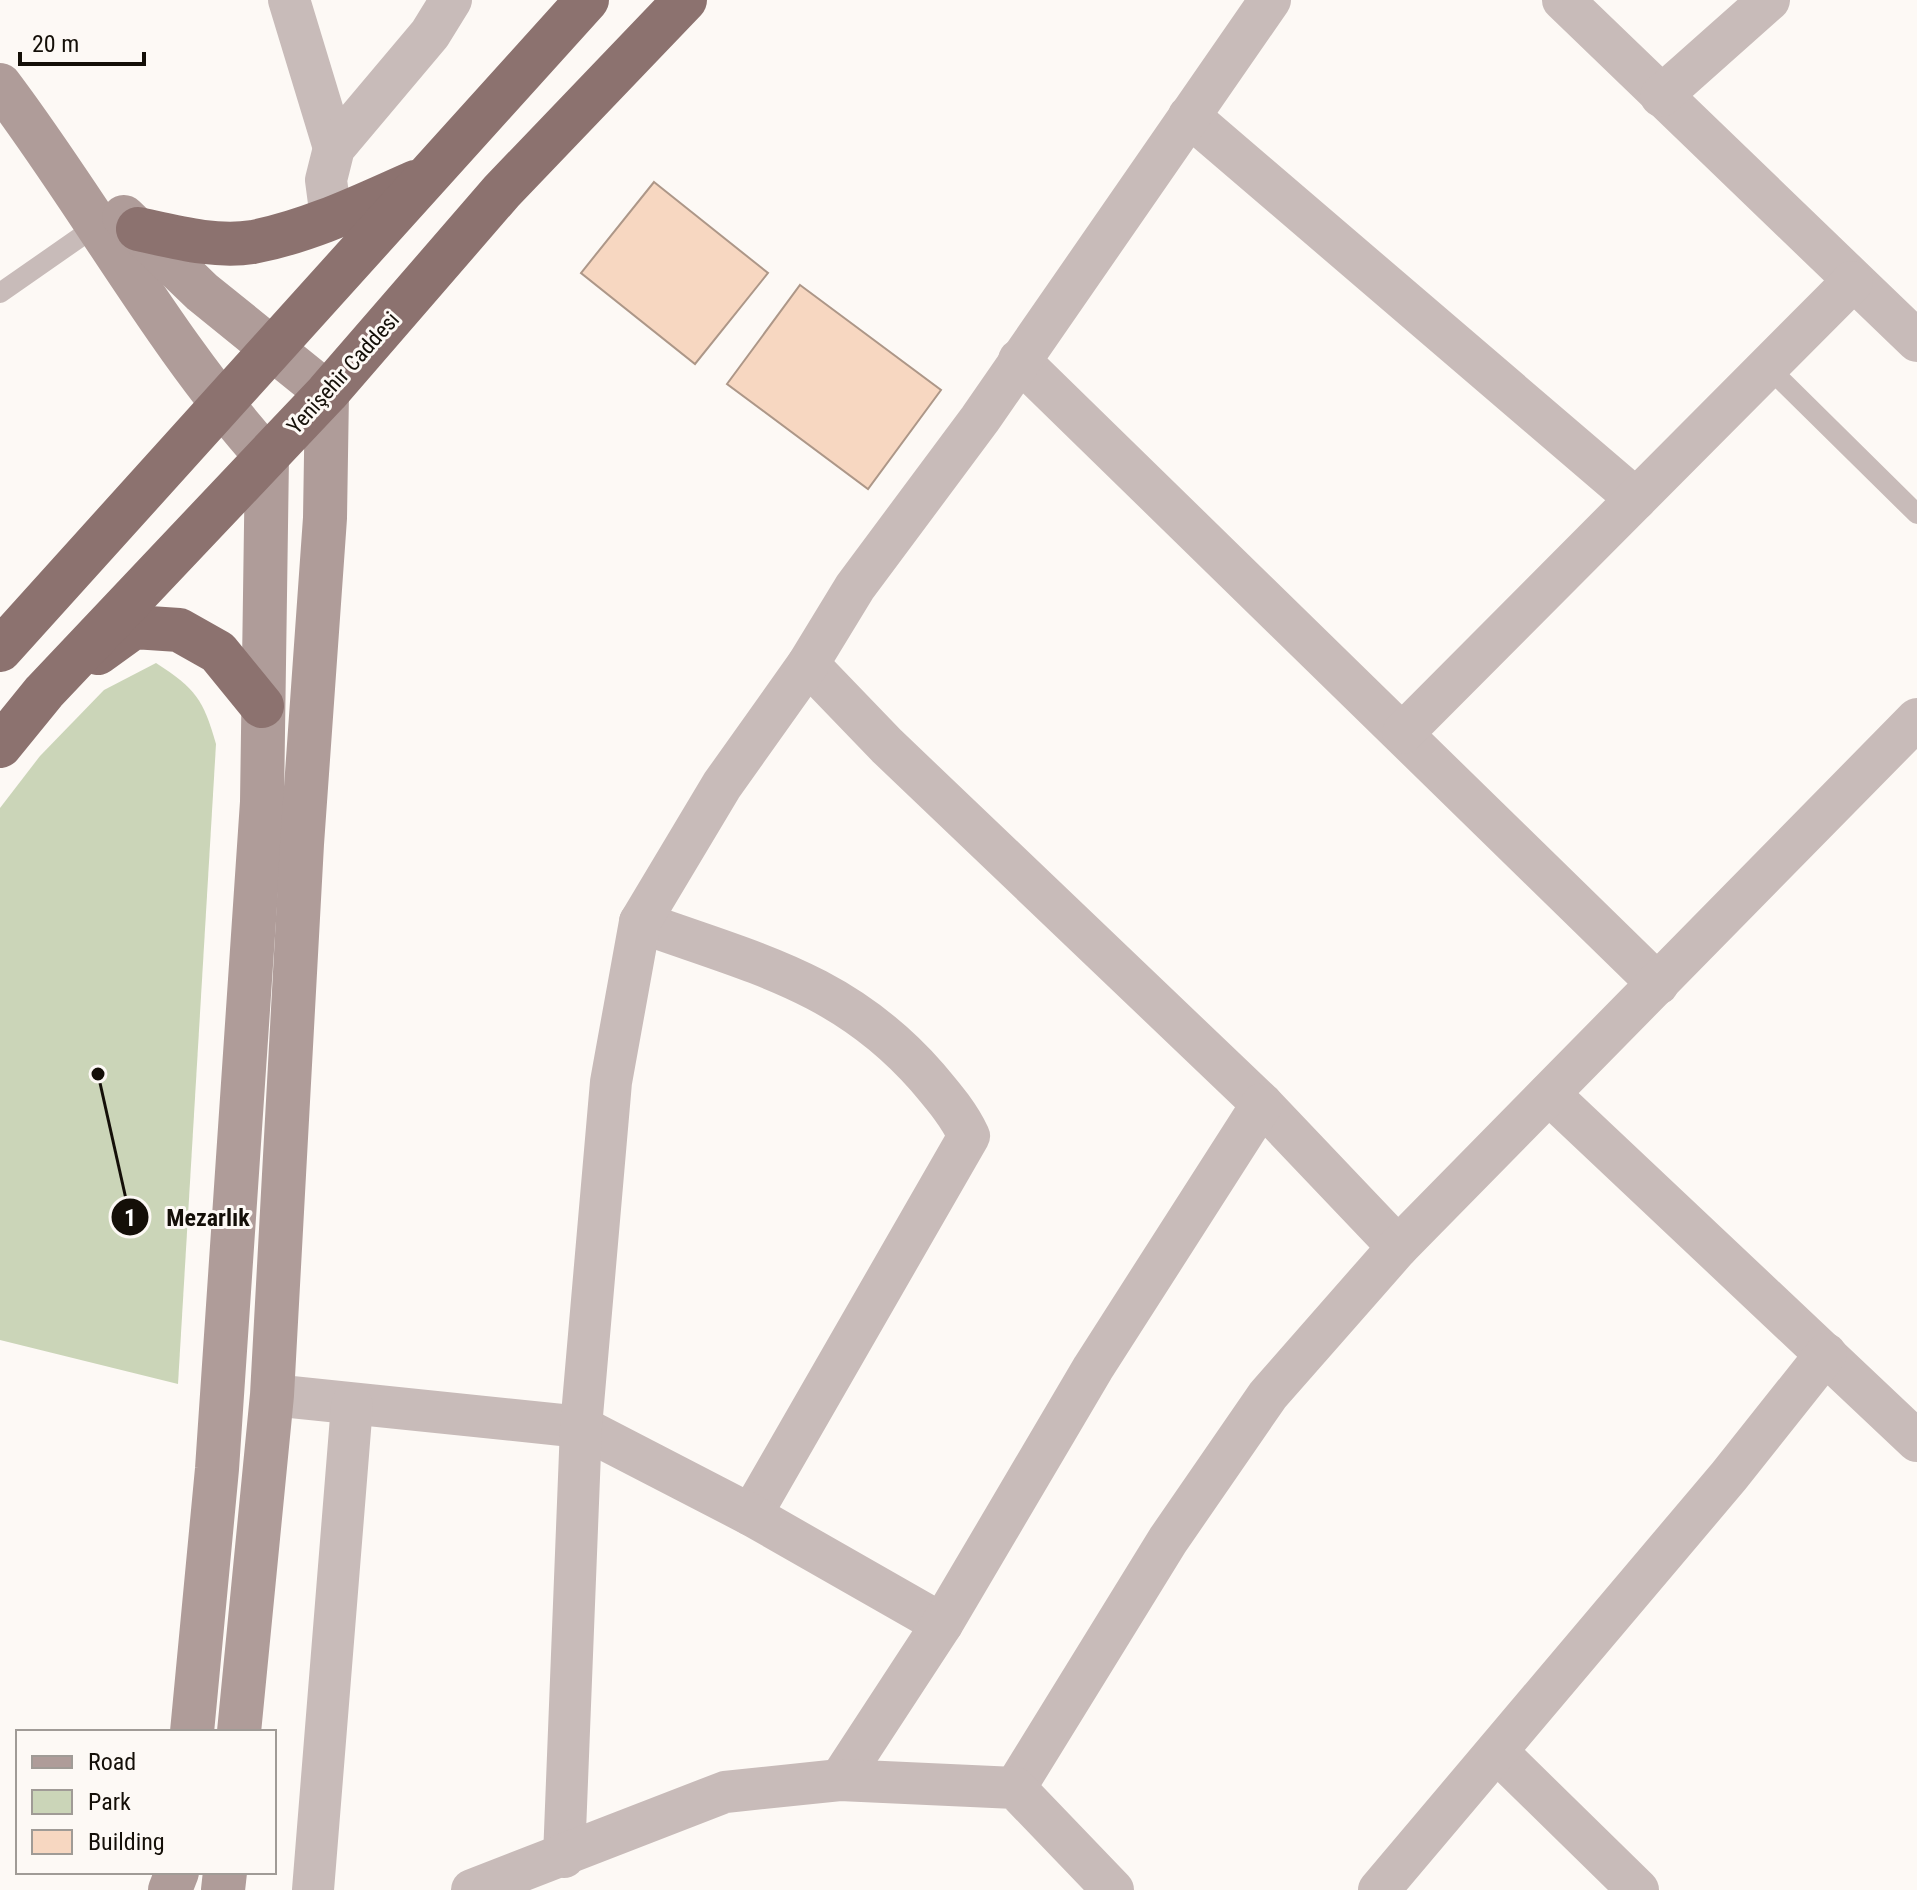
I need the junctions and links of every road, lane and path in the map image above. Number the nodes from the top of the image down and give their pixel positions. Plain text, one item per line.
1 (289, 0) edge
2 (451, 0) edge
3 (587, 0) edge
4 (685, 0) edge
5 (1270, 0) edge
6 (1563, 0) edge
7 (1769, 0) edge
8 (0, 85) edge
9 (1661, 96) junction
10 (1189, 116) junction
11 (334, 148) junction
12 (428, 177) junction
13 (331, 218) junction
14 (118, 227) junction
15 (1852, 282) junction
16 (0, 293) edge
17 (1917, 341) edge
18 (273, 350) junction
19 (1019, 360) junction
20 (1768, 367) junction
21 (327, 393) junction
22 (222, 407) junction
23 (267, 457) junction
24 (1636, 499) junction
25 (1917, 514) edge
26 (0, 650) edge
27 (808, 664) junction
28 (44, 692) junction
29 (262, 706) junction
30 (1917, 719) edge
31 (1403, 733) junction
32 (0, 746) edge
33 (640, 922) junction
34 (1658, 984) junction
35 (1549, 1094) junction
36 (1262, 1104) junction
37 (1398, 1247) junction
38 (1826, 1354) junction
39 (272, 1395) junction
40 (352, 1405) junction
41 (581, 1427) junction
42 (1917, 1441) edge
43 (751, 1515) junction
44 (942, 1624) junction
45 (192, 1730) edge
46 (239, 1730) edge
47 (1498, 1753) junction
48 (840, 1780) junction
49 (1015, 1788) junction
50 (564, 1857) junction
51 (313, 1890) edge
52 (472, 1890) edge
53 (1113, 1890) edge
54 (1379, 1890) edge
55 (1638, 1890) edge

1 - 11 street
2 - 11 street
3 - 12 highway
4 - 21 highway, Yenişehir Caddesi
5 - 10 street
6 - 9 street
7 - 9 street
8 - 14 street
9 - 15 street
10 - 19 street
10 - 24 street
11 - 13 street
12 - 13 highway
12 - 18 highway
13 - 14 highway
14 - 16 lane
14 - 18 street
14 - 22 street
15 - 17 street
15 - 20 street
18 - 21 street
18 - 22 highway
19 - 27 street
19 - 31 street
20 - 24 street
20 - 25 lane
21 - 23 highway, Yenişehir Caddesi
21 - 39 street
22 - 23 street
22 - 26 highway
23 - 28 highway, Yenişehir Caddesi
23 - 29 street
24 - 31 street
27 - 33 street
27 - 36 street
28 - 29 highway
28 - 32 highway, Yenişehir Caddesi
29 - 45 street
30 - 34 street
31 - 34 street
33 - 41 street
33 - 43 street
34 - 35 street
35 - 37 street
35 - 38 street
36 - 37 street
36 - 44 street
37 - 49 street
38 - 42 street
38 - 47 street
39 - 40 street
39 - 46 street
40 - 41 street
40 - 51 street
41 - 43 street
41 - 50 street
43 - 44 street
44 - 48 street
47 - 54 street
47 - 55 street
48 - 49 street
48 - 50 street
49 - 53 street
50 - 52 street

